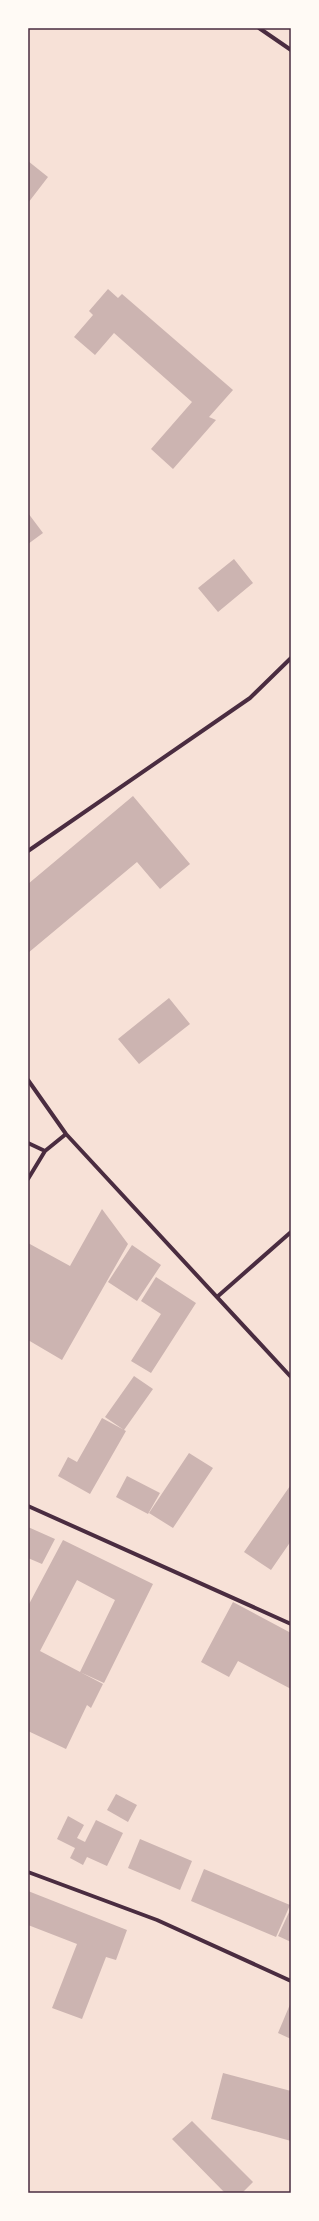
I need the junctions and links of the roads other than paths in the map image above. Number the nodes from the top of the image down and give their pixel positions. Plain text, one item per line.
1 (258, 28) edge
2 (291, 50) edge
3 (291, 658) edge
4 (28, 851) edge
5 (28, 1080) edge
6 (66, 1134) junction
7 (28, 1143) edge
8 (45, 1151) junction
9 (28, 1179) edge
10 (291, 1232) edge
11 (217, 1297) junction
12 (291, 1377) edge
13 (28, 1506) edge
14 (291, 1624) edge
15 (28, 1872) edge
16 (291, 1981) edge

1 - 2 street
3 - 4 street
5 - 6 street
6 - 8 street
6 - 11 street
7 - 8 street
8 - 9 street
10 - 11 street
11 - 12 street
13 - 14 street
15 - 16 street

